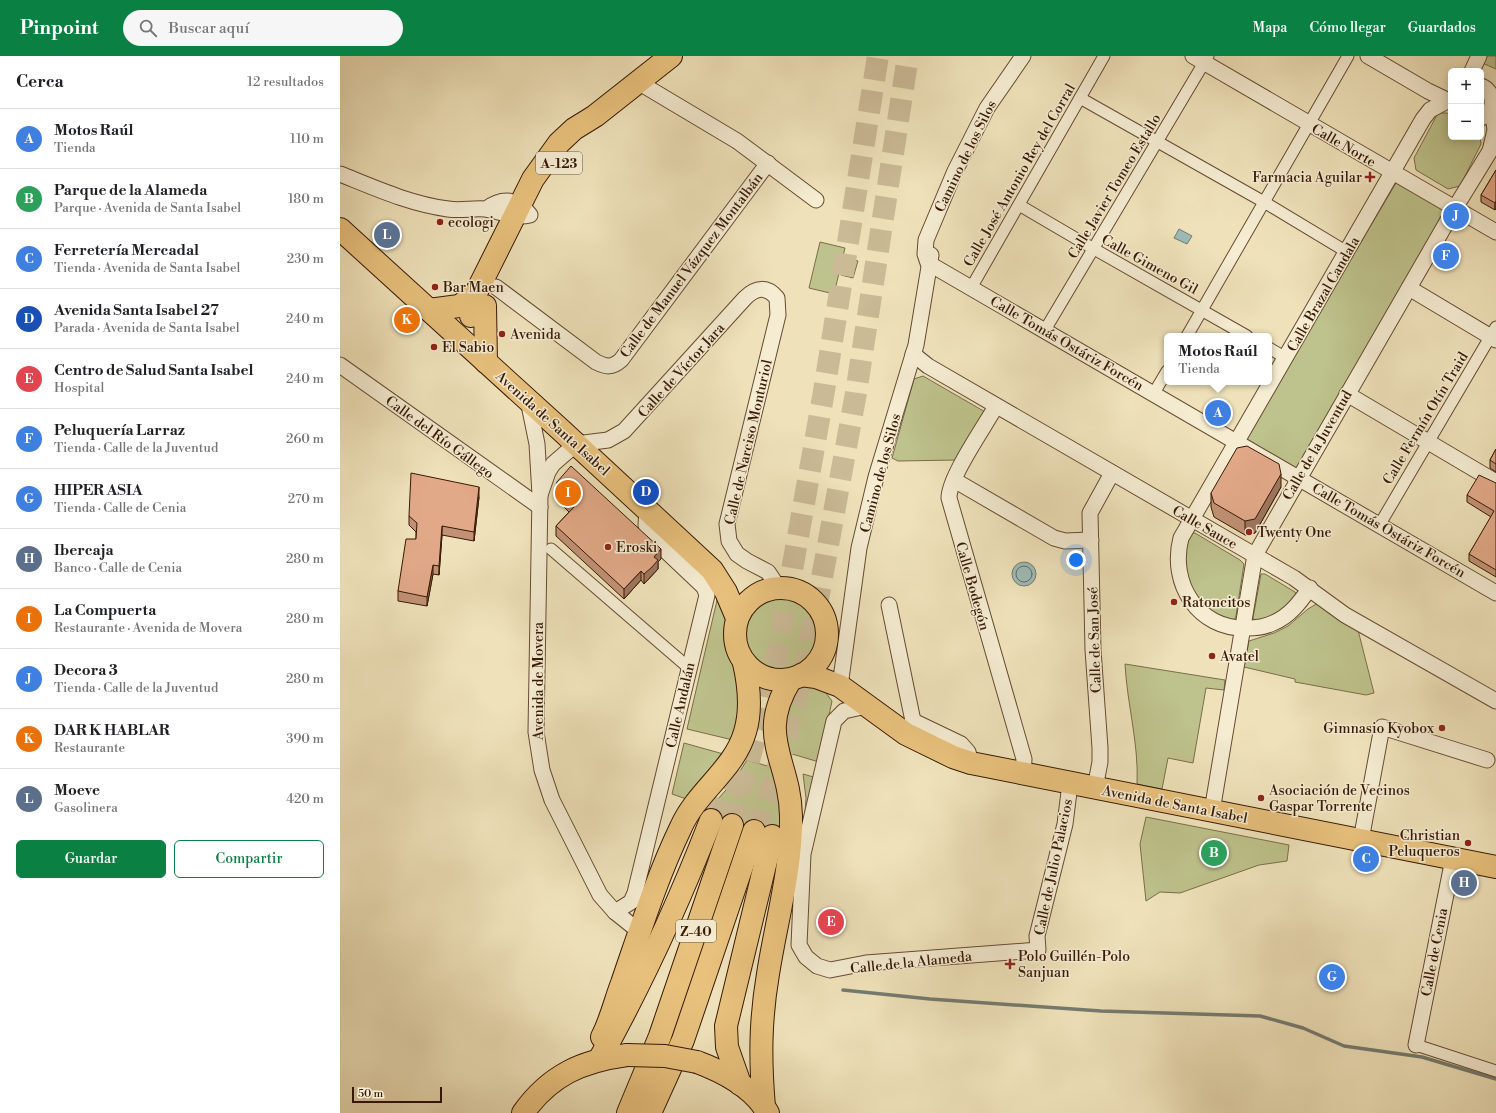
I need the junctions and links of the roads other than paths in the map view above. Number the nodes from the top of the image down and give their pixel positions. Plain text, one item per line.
1 (671, 56) edge
2 (1023, 56) edge
3 (1034, 56) edge
4 (1104, 56) edge
5 (1348, 56) edge
6 (1368, 56) edge
7 (1479, 56) edge
8 (1202, 58) edge
9 (1473, 68) edge
10 (638, 82) junction
11 (1484, 88) edge
12 (1428, 91) junction
13 (1080, 98) junction
14 (1448, 101) edge
15 (1448, 101) edge
16 (1494, 103) edge
17 (1430, 110) junction
18 (1484, 116) edge
19 (1309, 124) junction
20 (1157, 142) junction
21 (768, 163) junction
22 (1393, 173) junction
23 (340, 174) edge
24 (816, 200) dead end
25 (1264, 202) junction
26 (1019, 205) junction
27 (1455, 208) junction
28 (486, 209) junction
29 (517, 217) junction
30 (340, 229) edge
31 (1496, 232) edge
32 (1094, 249) junction
33 (1347, 252) junction
34 (928, 263) junction
35 (496, 287) junction
36 (971, 288) junction
37 (1409, 288) junction
38 (777, 298) joint
39 (477, 306) junction
40 (429, 310) junction
41 (1202, 310) junction
42 (1045, 330) junction
43 (1189, 333) edge
44 (1242, 333) edge
45 (456, 334) junction
46 (1494, 335) edge
47 (1272, 350) edge
48 (913, 354) junction
49 (1286, 358) junction
50 (486, 362) junction
51 (340, 365) edge
52 (1164, 376) edge
53 (1272, 382) edge
54 (1270, 385) edge
55 (1154, 393) junction
56 (1347, 394) junction
57 (528, 400) junction
58 (996, 406) junction
59 (1237, 441) junction
60 (1428, 443) junction
61 (576, 444) junction
62 (1112, 473) junction
63 (1299, 477) junction
64 (954, 480) junction
65 (1496, 482) edge
66 (540, 501) junction
67 (647, 510) junction
68 (1192, 519) junction
69 (1380, 524) junction
70 (1091, 540) junction
71 (551, 549) dead end
72 (1255, 555) junction
73 (712, 570) junction
74 (778, 587) junction
75 (1310, 588) junction
76 (1495, 589) edge
77 (757, 594) junction
78 (890, 605) dead end
79 (737, 618) junction
80 (1243, 628) junction
81 (825, 648) junction
82 (744, 663) junction
83 (689, 668) junction
84 (796, 677) junction
85 (840, 686) junction
86 (1496, 701) edge
87 (866, 706) junction
88 (909, 728) junction
89 (1487, 760) dead end
90 (1023, 775) junction
91 (1070, 784) junction
92 (1095, 788) junction
93 (1212, 811) junction
94 (711, 820) tunnel mouth
95 (732, 825) tunnel mouth
96 (1361, 840) junction
97 (1453, 858) junction
98 (1496, 867) edge
99 (615, 912) junction
100 (640, 932) junction
101 (1038, 950) joint
102 (1416, 1045) joint
103 (593, 1062) junction
104 (1496, 1072) edge
105 (740, 1084) junction
106 (766, 1110) edge
107 (523, 1113) edge
108 (628, 1113) edge
109 (650, 1113) edge

1 - 10 main road, A-123
2 - 34 street, Camino de los Silos
3 - 34 street, Camino de los Silos
4 - 13 street, Calle José Antonio Rey del Corral
5 - 19 street
6 - 12 street
7 - 9 street
8 - 19 street, Calle Norte
8 - 20 street, Calle Javier Tomeo Estallo
10 - 21 street
10 - 29 main road, A-123
11 - 16 street
12 - 14 street
12 - 17 street
13 - 20 street
13 - 26 street, Calle José Antonio Rey del Corral
15 - 17 street
16 - 18 street
16 - 27 street, Calle de la Juventud
17 - 22 street, Calle Brazal Candala
19 - 22 street, Calle Norte
19 - 25 street
20 - 25 street
20 - 32 street, Calle Javier Tomeo Estallo
21 - 24 street
21 - 35 street, Calle de Manuel Vázquez Montalbán
22 - 27 street, Calle Norte
22 - 33 street, Calle Brazal Candala
23 - 28 street
25 - 33 street
25 - 41 street
26 - 32 street, Calle Gimeno Gil
26 - 36 street, Calle José Antonio Rey del Corral
27 - 31 street, Calle Norte
27 - 37 street, Calle de la Juventud
28 - 29 street
28 - 29 street
29 - 35 main road, A-123
29 - 39 main road, A-123
30 - 40 main road, Avenida de Santa Isabel
32 - 41 street, Calle Gimeno Gil
32 - 42 street, Calle Javier Tomeo Estallo
33 - 49 street, Calle Brazal Candala
34 - 36 street, Calle Tomás Ostáriz Forcén
34 - 48 street, Camino de los Silos
35 - 39 main road, A-123
36 - 42 street, Calle Tomás Ostáriz Forcén
37 - 46 street
37 - 56 street, Calle de la Juventud
38 - 61 street, Calle de Víctor Jara
38 - 74 street, Calle de Narciso Monturiol
39 - 40 main road, A-123
39 - 45 main road, A-123
39 - 50 main road, A-123
40 - 45 main road, Avenida de Santa Isabel
41 - 43 street
41 - 44 street, Calle Gimeno Gil
42 - 55 street, Calle Tomás Ostáriz Forcén
45 - 50 main road, Avenida de Santa Isabel
46 - 60 street, Calle Fermín Otín Traid
47 - 49 street
48 - 58 street, Calle Sauce
48 - 85 street, Camino de los Silos
49 - 53 street, Calle Brazal Candala
50 - 57 main road, Avenida de Santa Isabel
51 - 66 street, Calle del Río Gállego
52 - 55 street
54 - 59 street, Calle Brazal Candala
55 - 59 street, Calle Tomás Ostáriz Forcén
56 - 60 street
56 - 63 street, Calle de la Juventud
57 - 61 main road, Avenida de Santa Isabel
57 - 66 street, Avenida de Movera
58 - 62 street, Calle Sauce
58 - 64 street, Calle Bodegón
59 - 63 street, Calle Tomás Ostáriz Forcén
59 - 68 street, Calle Brazal Candala
60 - 65 street
60 - 69 street, Calle Fermín Otín Traid
61 - 66 street, Avenida de Movera
61 - 67 main road, Avenida de Santa Isabel
62 - 68 street, Calle Sauce
62 - 70 street, Calle de San José
63 - 69 street, Calle Tomás Ostáriz Forcén
63 - 72 street, Calle de la Juventud
64 - 70 street
64 - 90 street, Calle Bodegón
66 - 99 street, Avenida de Movera
67 - 73 main road, Avenida de Santa Isabel
67 - 83 street, Calle Andalán
68 - 72 street, Calle Sauce
68 - 80 street, Calle Brazal Candala
69 - 76 street, Calle Tomás Ostáriz Forcén
70 - 92 street, Calle de San José
71 - 83 street
72 - 75 street, Calle Sauce
72 - 80 street, Calle de la Juventud
73 - 77 main road, Avenida de Santa Isabel
73 - 79 main road, Avenida de Santa Isabel
74 - 77 main road
74 - 81 main road
75 - 80 street, Calle Brazal Candala
75 - 86 street, Calle Sauce
77 - 79 main road
78 - 88 street
79 - 82 main road
80 - 93 street, Calle de la Juventud
81 - 84 main road
81 - 85 main road, Avenida de Santa Isabel
82 - 84 main road
82 - 100 main road
83 - 99 street, Calle Andalán
84 - 85 main road, Avenida de Santa Isabel
84 - 106 main road
85 - 87 main road, Avenida de Santa Isabel
87 - 88 main road, Avenida de Santa Isabel
87 - 101 street, Calle de la Alameda
88 - 90 main road, Avenida de Santa Isabel
89 - 96 street
90 - 91 main road, Avenida de Santa Isabel
91 - 92 main road, Avenida de Santa Isabel
91 - 101 street, Calle de Julio Palacios
92 - 93 main road, Avenida de Santa Isabel
93 - 96 main road, Avenida de Santa Isabel
94 - 103 main road
95 - 108 main road, Z-40
96 - 97 main road, Avenida de Santa Isabel
97 - 98 main road, Avenida de Santa Isabel
97 - 102 street, Calle de Cenia
99 - 100 street, Avenida de Movera
100 - 103 main road
102 - 104 street
103 - 105 main road, bridge
103 - 107 main road
105 - 106 main road
105 - 109 main road, Z-40

